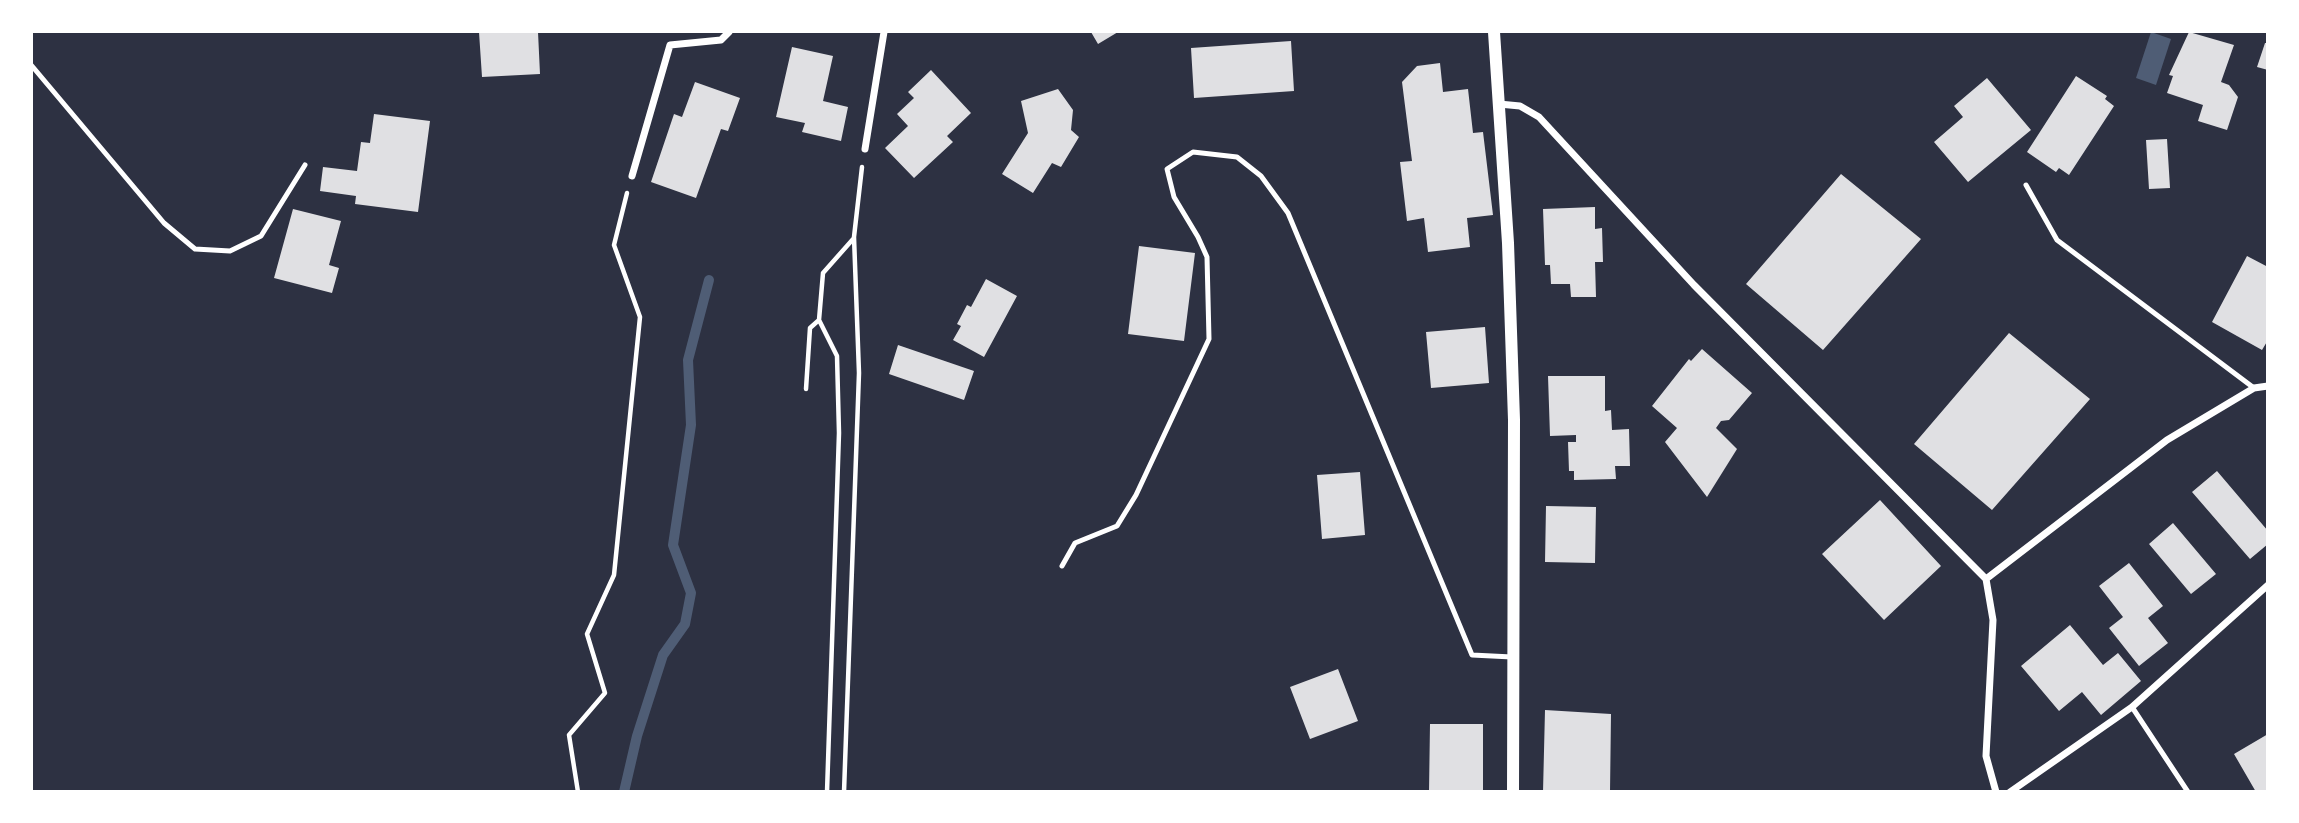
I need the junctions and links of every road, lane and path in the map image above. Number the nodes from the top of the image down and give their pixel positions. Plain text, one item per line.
1 (729, 32) edge
2 (884, 32) edge
3 (1494, 32) edge
4 (32, 66) edge
5 (1499, 104) junction
6 (864, 149) joint
7 (305, 165) dead end
8 (632, 176) joint
9 (2026, 185) dead end
10 (854, 237) junction
11 (819, 320) junction
12 (2267, 386) edge
13 (2254, 388) junction
14 (806, 389) dead end
15 (1062, 566) dead end
16 (1986, 579) junction
17 (2267, 585) edge
18 (1515, 657) junction
19 (2132, 707) junction
20 (578, 792) edge
21 (827, 792) edge
22 (844, 792) edge
23 (1513, 792) edge
24 (1996, 792) edge
25 (2010, 792) edge
26 (2188, 792) edge

1 - 8 street
2 - 6 street
3 - 5 street
4 - 7 lane
5 - 16 street
5 - 18 street
6 - 10 path
8 - 20 path
9 - 13 lane
10 - 11 path
10 - 22 path
11 - 14 path
11 - 21 path
12 - 13 street
13 - 16 street
15 - 18 lane
16 - 24 street
17 - 19 street
18 - 23 street
19 - 25 street
19 - 26 lane

